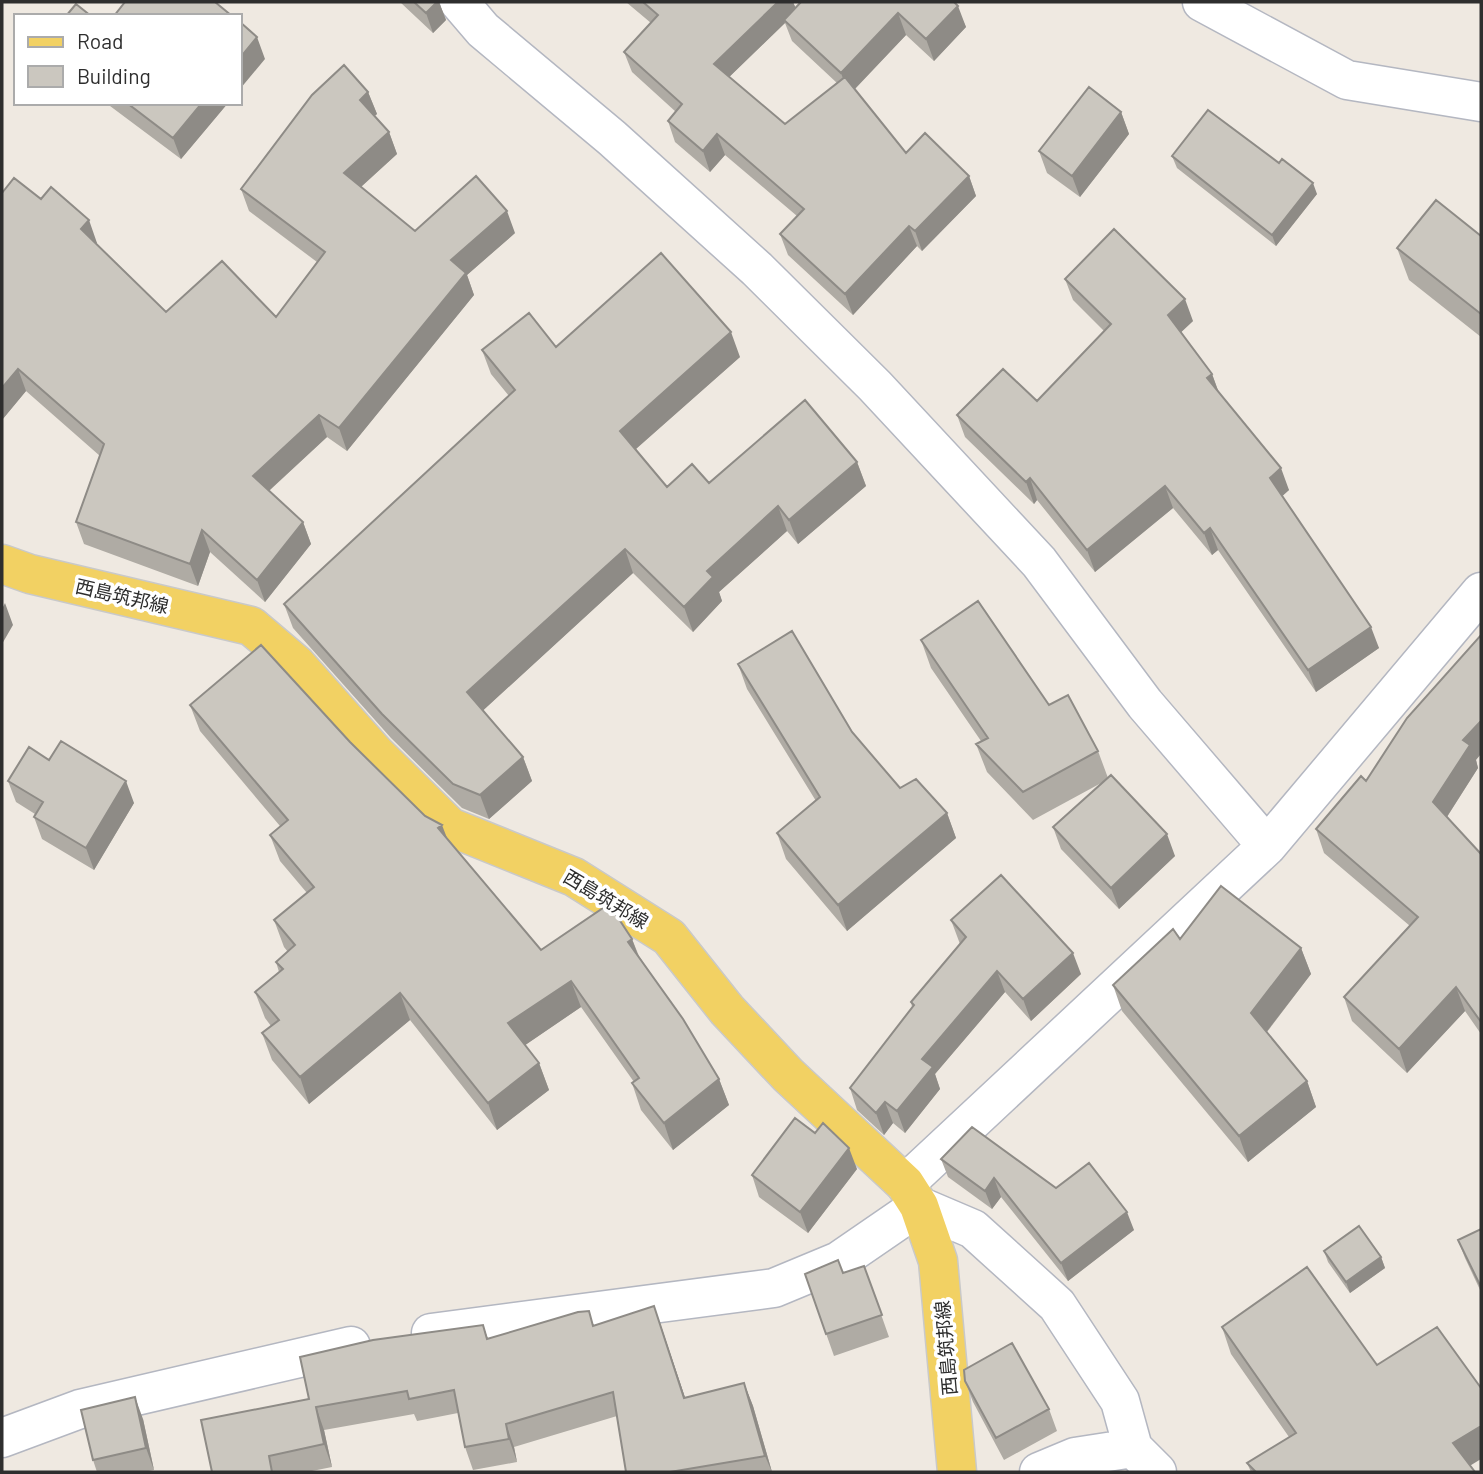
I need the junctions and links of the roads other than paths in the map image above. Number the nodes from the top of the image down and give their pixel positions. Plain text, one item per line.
1 (459, 2) edge
2 (1202, 2) edge
3 (1481, 102) edge
4 (2, 564) edge
5 (1481, 592) edge
6 (1267, 846) junction
7 (912, 1195) junction
8 (2, 1438) edge
9 (1145, 1460) edge
10 (957, 1472) edge
11 (1039, 1472) edge

1 - 6 street
2 - 3 street
4 - 7 main road, 西島筑邦線
5 - 6 street
6 - 7 street
7 - 8 street
7 - 9 street
7 - 10 main road, 西島筑邦線
9 - 11 street

